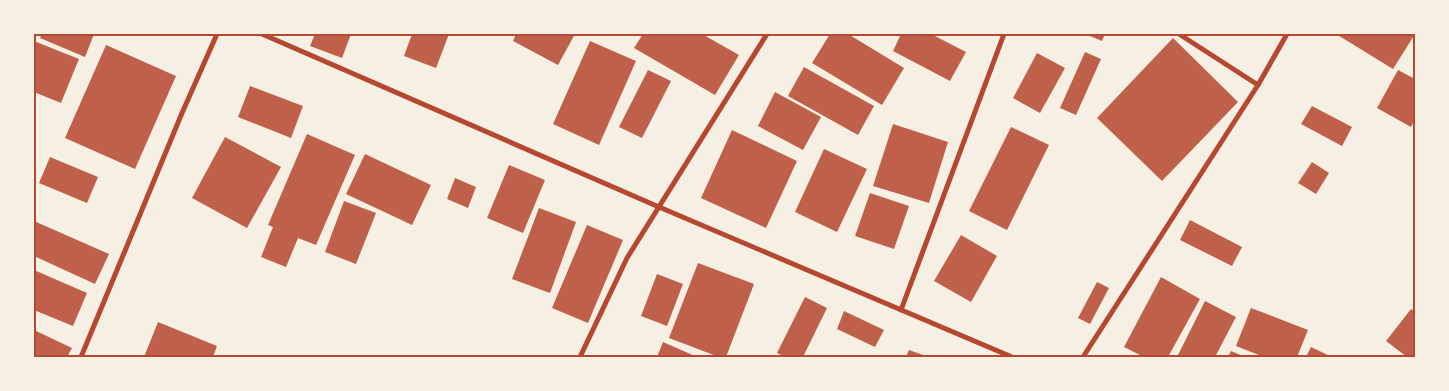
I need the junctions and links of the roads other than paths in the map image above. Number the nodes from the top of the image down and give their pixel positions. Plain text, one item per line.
1 (217, 34) edge
2 (262, 34) edge
3 (767, 34) edge
4 (1004, 34) edge
5 (1179, 34) edge
6 (1287, 34) edge
7 (1258, 85) junction
8 (659, 207) junction
9 (900, 310) junction
10 (81, 357) edge
11 (580, 357) edge
12 (1012, 357) edge
13 (1083, 357) edge

1 - 10 street
2 - 8 street
3 - 8 street
4 - 9 street
5 - 7 street
6 - 7 street
7 - 13 street
8 - 9 street
8 - 11 street
9 - 12 street

